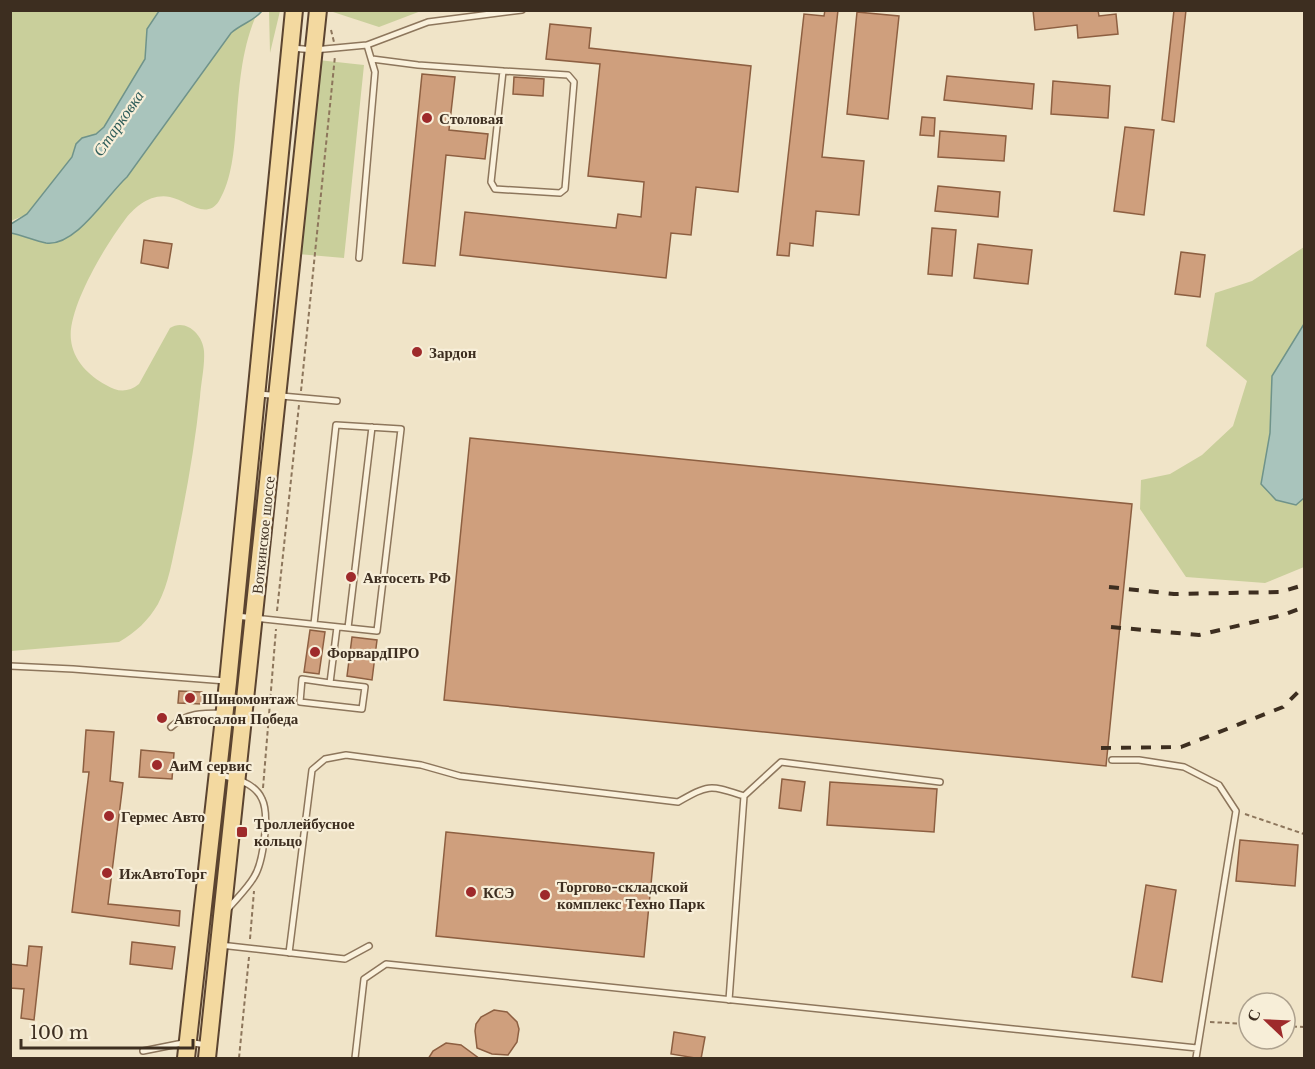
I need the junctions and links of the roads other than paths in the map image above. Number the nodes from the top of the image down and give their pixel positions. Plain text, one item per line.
1 (294, 10) edge
2 (318, 10) edge
3 (522, 10) edge
4 (367, 45) junction
5 (290, 48) junction
6 (314, 50) junction
7 (372, 59) junction
8 (503, 70) junction
9 (359, 258) dead end
10 (255, 393) junction
11 (278, 396) junction
12 (337, 401) dead end
13 (372, 427) junction
14 (234, 616) junction
15 (254, 618) junction
16 (314, 624) junction
17 (337, 627) junction
18 (348, 628) junction
19 (10, 666) edge
20 (228, 682) junction
21 (330, 683) junction
22 (224, 713) junction
23 (171, 727) dead end
24 (1112, 760) dead end
25 (218, 775) junction
26 (238, 778) junction
27 (940, 782) dead end
28 (744, 796) junction
29 (222, 915) junction
30 (218, 945) junction
31 (369, 946) dead end
32 (289, 953) junction
33 (729, 1000) junction
34 (1197, 1048) junction
35 (187, 1050) edge
36 (143, 1051) dead end
37 (207, 1052) edge
38 (355, 1059) edge
39 (1196, 1059) edge

1 - 5 main road, Воткинское шоссе
2 - 6 main road, Воткинское шоссе
3 - 4 lane
4 - 6 lane
4 - 7 lane
5 - 6 lane
5 - 10 main road, Воткинское шоссе
6 - 11 main road, Воткинское шоссе
7 - 8 lane
7 - 9 lane
8 - 8 lane
10 - 11 lane
10 - 14 main road, Воткинское шоссе
11 - 12 lane
11 - 15 main road, Воткинское шоссе
13 - 16 lane
13 - 18 lane
13 - 18 lane
14 - 15 lane
14 - 20 main road, Воткинское шоссе
15 - 16 lane
15 - 26 main road, Воткинское шоссе
16 - 17 lane
17 - 18 lane
17 - 21 lane
19 - 20 lane
20 - 22 main road, Воткинское шоссе
21 - 21 lane
22 - 23 lane
22 - 25 main road, Воткинское шоссе
24 - 34 lane
25 - 26 lane
25 - 35 main road, Воткинское шоссе
26 - 29 main road, Воткинское шоссе
26 - 29 lane
27 - 28 lane
28 - 32 lane
28 - 33 lane
29 - 30 main road, Воткинское шоссе
30 - 32 lane
30 - 37 main road, Воткинское шоссе
31 - 32 lane
33 - 34 lane
33 - 38 lane
34 - 39 lane
35 - 36 lane
35 - 37 lane

